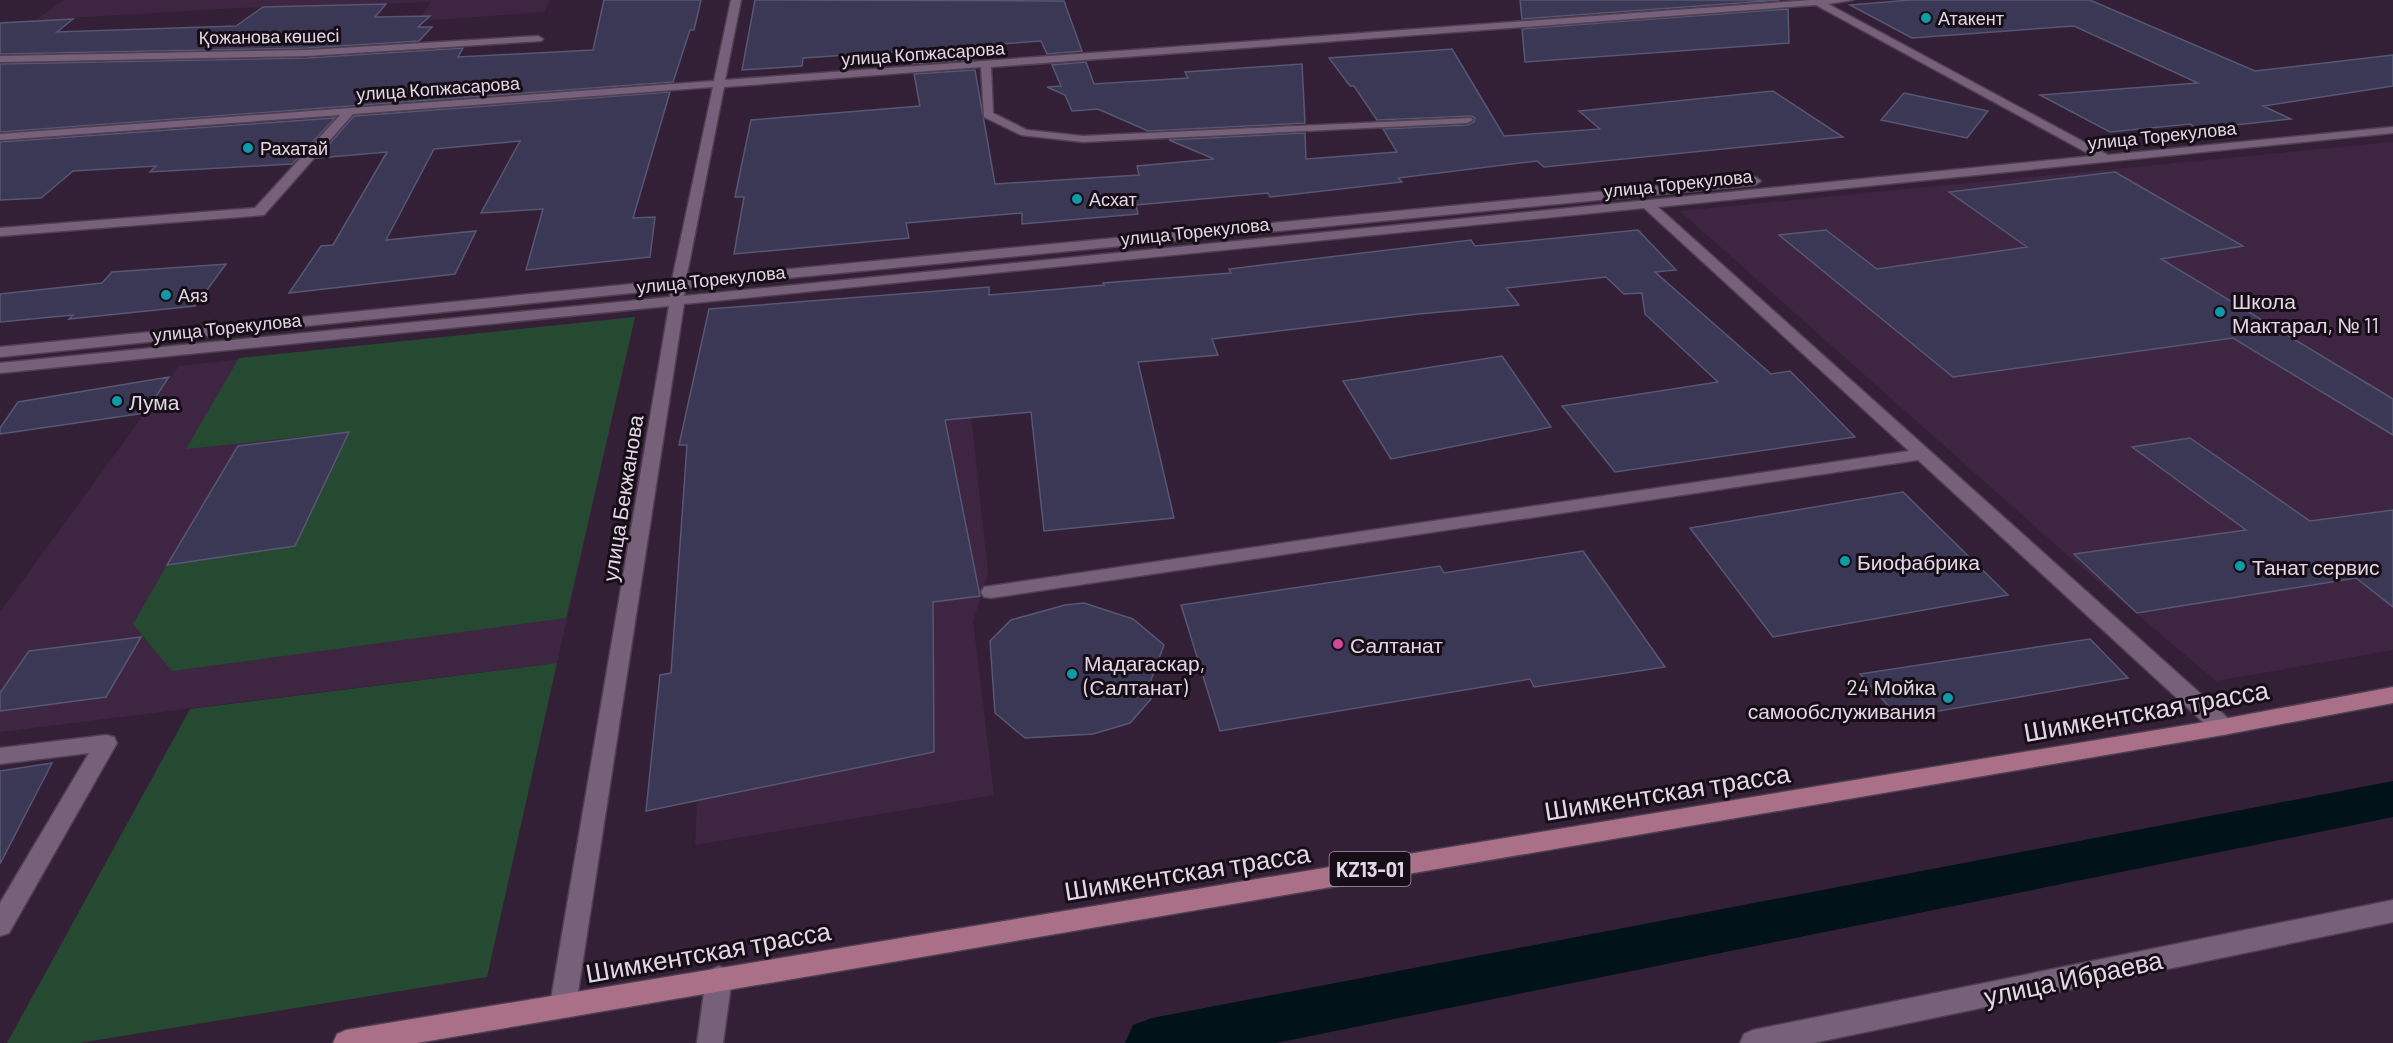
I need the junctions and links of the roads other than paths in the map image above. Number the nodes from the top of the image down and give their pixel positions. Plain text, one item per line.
1 (736, 0) edge
2 (1848, 0) edge
3 (1816, 1) edge
4 (538, 39) dead end
5 (0, 59) edge
6 (986, 65) junction
7 (717, 84) junction
8 (350, 111) junction
9 (1467, 120) dead end
10 (2393, 120) edge
11 (2393, 130) edge
12 (0, 137) edge
13 (2089, 149) junction
14 (2105, 158) junction
15 (1647, 204) junction
16 (0, 232) edge
17 (678, 292) junction
18 (0, 352) edge
19 (0, 368) edge
20 (1923, 454) junction
21 (990, 592) dead end
22 (2393, 695) edge
23 (2223, 727) junction
24 (0, 756) edge
25 (2393, 910) edge
26 (0, 925) edge
27 (718, 978) junction
28 (563, 1005) junction
29 (346, 1043) edge
30 (710, 1043) edge
31 (1753, 1043) edge

1 - 7 street, улица Бекжанова
2 - 3 street, улица Копжасарова
3 - 6 street, улица Копжасарова
3 - 13 street
4 - 5 street, Қожанова көшесі
6 - 7 street, улица Копжасарова
6 - 9 street
7 - 8 street, улица Копжасарова
7 - 17 street, улица Бекжанова
8 - 12 street, улица Копжасарова
8 - 16 street
10 - 13 street, улица Торекулова
11 - 14 street, улица Торекулова
13 - 14 street
13 - 17 street, улица Торекулова
14 - 15 street, улица Торекулова
15 - 17 street, улица Торекулова
15 - 20 street
17 - 18 street, улица Торекулова
17 - 19 street, улица Торекулова
17 - 28 street, улица Бекжанова
20 - 21 street
20 - 23 street
22 - 23 main road, Шимкентская трасса / KZ13-01
23 - 27 main road, Шимкентская трасса / KZ13-01
24 - 26 street
25 - 31 street, улица Ибраева
27 - 28 main road, Шимкентская трасса / KZ13-01
27 - 30 street
28 - 29 main road, Шимкентская трасса / KZ13-01

